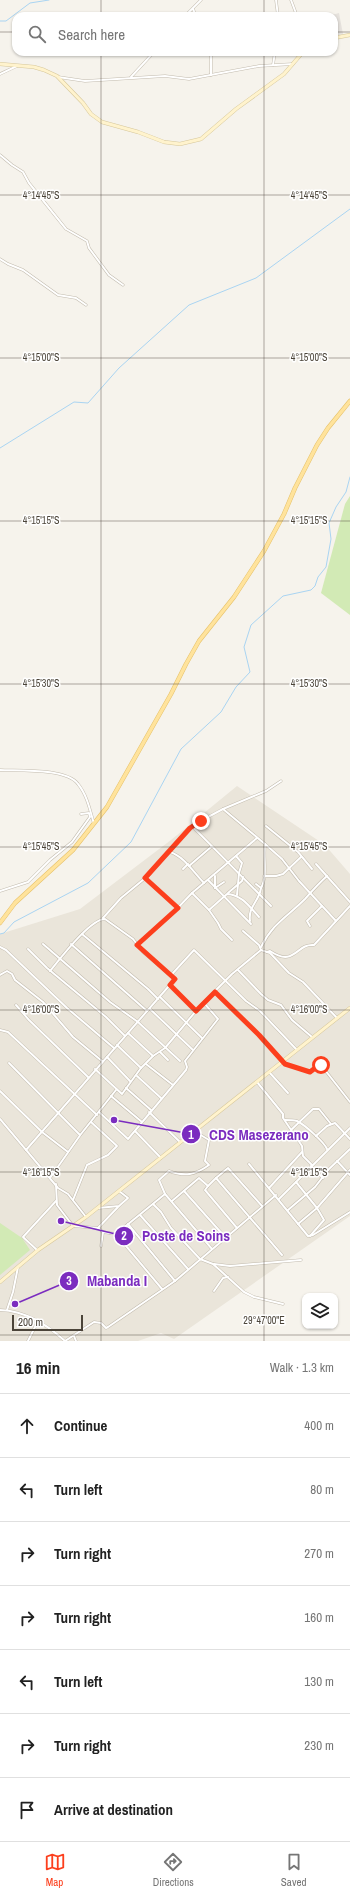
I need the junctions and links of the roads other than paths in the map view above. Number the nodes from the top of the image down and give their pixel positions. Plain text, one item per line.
1 (201, 0) edge
2 (276, 0) edge
3 (291, 0) edge
4 (193, 9) junction
5 (190, 12) edge
6 (194, 12) edge
7 (278, 12) edge
8 (296, 12) edge
9 (350, 36) edge
10 (338, 38) edge
11 (150, 56) edge
12 (211, 56) edge
13 (274, 56) edge
14 (300, 56) edge
15 (0, 64) edge
16 (295, 64) junction
17 (18, 65) junction
18 (273, 65) junction
19 (0, 74) edge
20 (211, 75) junction
21 (57, 76) junction
22 (130, 78) junction
23 (0, 155) edge
24 (0, 259) edge
25 (123, 285) dead end
26 (86, 305) dead end
27 (350, 401) edge
28 (0, 770) edge
29 (281, 781) dead end
30 (223, 809) junction
31 (81, 814) dead end
32 (94, 824) junction
33 (192, 826) junction
34 (266, 826) dead end
35 (257, 838) junction
36 (265, 844) junction
37 (211, 847) junction
38 (170, 852) junction
39 (236, 856) junction
40 (302, 856) junction
41 (229, 863) junction
42 (316, 864) dead end
43 (189, 865) junction
44 (183, 868) dead end
45 (290, 868) junction
46 (312, 869) dead end
47 (239, 873) junction
48 (215, 875) junction
49 (264, 876) junction
50 (326, 876) junction
51 (145, 878) junction
52 (243, 878) junction
53 (208, 880) junction
54 (224, 882) dead end
55 (204, 884) junction
56 (256, 884) dead end
57 (237, 886) junction
58 (215, 888) junction
59 (261, 888) junction
60 (0, 891) edge
61 (310, 892) junction
62 (192, 893) junction
63 (227, 894) junction
64 (260, 894) junction
65 (237, 895) junction
66 (224, 896) junction
67 (350, 902) edge
68 (271, 906) dead end
69 (323, 906) junction
70 (350, 906) edge
71 (178, 908) junction
72 (251, 908) junction
73 (209, 910) junction
74 (259, 917) dead end
75 (103, 918) junction
76 (336, 921) junction
77 (0, 923) edge
78 (310, 926) dead end
79 (243, 931) dead end
80 (82, 934) junction
81 (232, 940) dead end
82 (43, 944) dead end
83 (71, 944) junction
84 (137, 945) junction
85 (0, 947) edge
86 (261, 947) junction
87 (28, 949) dead end
88 (261, 950) junction
89 (267, 952) junction
90 (60, 959) junction
91 (238, 970) junction
92 (50, 971) junction
93 (0, 975) edge
94 (172, 977) junction
95 (226, 980) junction
96 (170, 985) junction
97 (215, 992) junction
98 (159, 998) junction
99 (204, 1003) junction
100 (16, 1005) dead end
101 (350, 1008) edge
102 (150, 1009) junction
103 (147, 1011) junction
104 (196, 1011) junction
105 (337, 1018) junction
106 (138, 1022) junction
107 (186, 1023) junction
108 (0, 1030) edge
109 (128, 1033) junction
110 (176, 1035) junction
111 (125, 1036) junction
112 (312, 1037) junction
113 (202, 1038) junction
114 (117, 1045) junction
115 (114, 1048) junction
116 (165, 1048) junction
117 (296, 1049) junction
118 (193, 1050) junction
119 (160, 1052) junction
120 (153, 1056) junction
121 (106, 1057) junction
122 (168, 1060) dead end
123 (102, 1061) junction
124 (180, 1061) dead end
125 (282, 1061) junction
126 (9, 1063) dead end
127 (146, 1064) junction
128 (141, 1068) junction
129 (95, 1069) junction
130 (268, 1072) junction
131 (137, 1076) junction
132 (88, 1077) junction
133 (130, 1081) junction
134 (256, 1081) junction
135 (173, 1085) junction
136 (126, 1088) junction
137 (116, 1090) junction
138 (0, 1092) edge
139 (288, 1093) dead end
140 (74, 1096) junction
141 (111, 1096) junction
142 (161, 1098) junction
143 (350, 1102) edge
144 (150, 1111) junction
145 (99, 1112) junction
146 (59, 1114) junction
147 (97, 1115) junction
148 (0, 1119) edge
149 (285, 1120) junction
150 (91, 1122) junction
151 (142, 1122) junction
152 (300, 1123) junction
153 (331, 1124) junction
154 (350, 1128) edge
155 (291, 1130) junction
156 (135, 1131) junction
157 (193, 1131) junction
158 (42, 1132) junction
159 (344, 1133) junction
160 (80, 1135) junction
161 (316, 1136) junction
162 (350, 1139) edge
163 (180, 1142) junction
164 (327, 1149) junction
165 (350, 1149) edge
166 (26, 1150) junction
167 (68, 1152) junction
168 (302, 1152) junction
169 (161, 1158) junction
170 (336, 1161) junction
171 (249, 1164) dead end
172 (311, 1165) junction
173 (350, 1170) edge
174 (347, 1172) junction
175 (350, 1175) edge
176 (50, 1178) junction
177 (216, 1178) junction
178 (323, 1178) junction
179 (296, 1182) junction
180 (56, 1184) junction
181 (208, 1186) junction
182 (269, 1188) junction
183 (119, 1191) junction
184 (184, 1191) junction
185 (165, 1194) junction
186 (306, 1194) junction
187 (276, 1196) junction
188 (279, 1199) junction
189 (73, 1200) junction
190 (56, 1201) junction
191 (172, 1202) junction
192 (153, 1204) junction
193 (119, 1206) junction
194 (262, 1207) junction
195 (317, 1208) junction
196 (96, 1209) junction
197 (288, 1210) junction
198 (350, 1212) edge
199 (140, 1215) junction
200 (86, 1217) junction
201 (249, 1218) junction
202 (128, 1224) junction
203 (298, 1224) junction
204 (73, 1226) junction
205 (98, 1228) junction
206 (238, 1228) junction
207 (103, 1232) junction
208 (116, 1234) junction
209 (310, 1236) junction
210 (225, 1237) junction
211 (101, 1246) dead end
212 (212, 1249) junction
213 (38, 1250) junction
214 (282, 1255) dead end
215 (200, 1259) junction
216 (301, 1260) dead end
217 (214, 1264) junction
218 (18, 1267) junction
219 (188, 1269) junction
220 (228, 1278) junction
221 (175, 1281) junction
222 (0, 1282) edge
223 (162, 1289) junction
224 (214, 1291) dead end
225 (283, 1304) dead end
226 (0, 1310) edge
227 (7, 1310) junction
228 (38, 1321) junction
229 (74, 1336) junction
230 (28, 1341) edge
231 (76, 1341) edge

1 - 4 street
2 - 7 street
3 - 8 street
4 - 5 street
4 - 6 street
9 - 10 main road
11 - 22 street
12 - 20 street
13 - 18 street
14 - 16 main road
15 - 17 main road
16 - 18 street
16 - 21 main road
17 - 19 street
17 - 21 main road
18 - 20 street
20 - 22 street
21 - 22 street
23 - 25 street
24 - 26 street
27 - 32 main road
28 - 32 street
29 - 30 street
30 - 33 street
30 - 35 street
31 - 60 street
32 - 77 main road
33 - 37 street
33 - 38 street
34 - 40 street
35 - 36 street
35 - 39 street
36 - 45 street
36 - 49 street
37 - 41 street
37 - 43 street
38 - 43 street
38 - 51 street
39 - 41 street
39 - 47 street
40 - 45 street
40 - 46 street
41 - 47 street
41 - 48 street
42 - 50 street
43 - 44 street
43 - 55 street
45 - 49 street
45 - 61 street
47 - 52 street
47 - 57 street
48 - 53 street
48 - 58 street
49 - 59 street
50 - 61 street
50 - 67 street
51 - 71 street
51 - 75 street
52 - 57 street
52 - 64 street
53 - 55 street
53 - 58 street
54 - 58 street
55 - 62 street
56 - 59 street
57 - 63 street
57 - 65 street
58 - 66 street
59 - 64 street
61 - 69 street
61 - 86 street
62 - 71 street
62 - 73 street
63 - 65 street
63 - 66 street
64 - 68 street
64 - 72 street
65 - 72 street
66 - 72 street
66 - 73 street
69 - 76 street
69 - 78 street
70 - 76 street
71 - 84 street
72 - 74 street
73 - 81 street
75 - 80 street
75 - 84 street
76 - 89 street
79 - 86 street
80 - 83 street
80 - 98 street
82 - 90 street
83 - 90 street
83 - 103 street
84 - 94 street
85 - 115 street
86 - 88 street
87 - 92 street
88 - 89 street
88 - 91 street
89 - 105 street
90 - 92 street
90 - 106 street
91 - 95 street
91 - 112 street
92 - 111 street
93 - 123 street
94 - 95 street
94 - 96 street
95 - 97 street
95 - 117 street
96 - 98 street
96 - 104 street
97 - 99 street
97 - 125 street
98 - 102 street
98 - 107 street
99 - 104 street
99 - 113 street
100 - 132 street
101 - 105 main road
102 - 103 street
102 - 110 street
103 - 106 street
104 - 107 street
105 - 112 main road
106 - 109 street
106 - 116 street
107 - 110 street
107 - 113 street
108 - 140 street
109 - 111 street
109 - 120 street
110 - 116 street
110 - 118 street
111 - 114 street
112 - 117 main road
113 - 118 street
114 - 115 street
114 - 128 street
115 - 121 street
116 - 119 street
116 - 124 street
117 - 125 main road
118 - 135 street
119 - 120 street
119 - 122 street
120 - 127 street
121 - 123 street
121 - 133 street
123 - 129 street
125 - 130 main road
125 - 143 street
126 - 146 street
127 - 128 street
127 - 135 street
128 - 131 street
129 - 132 street
129 - 137 street
130 - 134 main road
130 - 139 street
131 - 133 street
131 - 142 street
132 - 140 street
133 - 136 street
134 - 149 street
134 - 157 main road
135 - 142 street
136 - 137 street
136 - 144 street
137 - 141 street
138 - 158 street
140 - 146 street
140 - 147 street
141 - 145 street
141 - 151 street
142 - 144 street
144 - 151 street
144 - 163 street
145 - 147 street
145 - 156 street
146 - 158 street
146 - 160 street
147 - 150 street
148 - 166 street
149 - 152 street
149 - 155 street
150 - 160 street
150 - 189 street
151 - 156 street
152 - 153 street
152 - 155 street
152 - 161 street
153 - 159 street
153 - 161 street
154 - 159 street
155 - 168 street
156 - 169 street
157 - 163 main road
157 - 185 street
158 - 166 street
158 - 167 street
159 - 162 street
159 - 164 street
160 - 167 street
161 - 164 street
163 - 169 main road
164 - 172 street
165 - 170 street
166 - 176 street
167 - 176 street
168 - 172 street
168 - 182 street
169 - 183 main road
170 - 174 street
170 - 178 street
171 - 182 street
172 - 178 street
172 - 179 street
173 - 174 street
174 - 175 street
174 - 195 street
176 - 180 street
177 - 181 street
177 - 194 street
177 - 201 street
178 - 186 street
179 - 186 street
179 - 188 street
180 - 189 street
180 - 190 street
181 - 184 street
181 - 206 street
182 - 187 street
183 - 193 street
183 - 196 main road
184 - 191 street
184 - 210 street
185 - 191 street
185 - 192 street
186 - 195 street
186 - 197 street
187 - 188 street
187 - 194 street
188 - 197 street
189 - 200 street
190 - 204 street
190 - 213 street
191 - 212 street
192 - 199 street
192 - 215 street
193 - 196 street
193 - 205 street
194 - 201 street
195 - 203 street
195 - 209 street
196 - 200 main road
197 - 203 street
198 - 209 street
199 - 202 street
199 - 219 street
200 - 204 main road
201 - 206 street
201 - 214 street
202 - 208 street
202 - 221 street
203 - 209 street
204 - 205 street
204 - 213 main road
205 - 207 street
206 - 210 street
207 - 208 street
207 - 211 street
208 - 223 street
210 - 212 street
212 - 215 street
213 - 218 main road
215 - 217 street
215 - 219 street
216 - 217 street
217 - 220 street
218 - 222 main road
218 - 227 street
219 - 221 street
220 - 224 street
220 - 225 street
221 - 223 street
223 - 229 street
226 - 227 street
227 - 228 street
228 - 229 street
228 - 230 street
229 - 231 street

